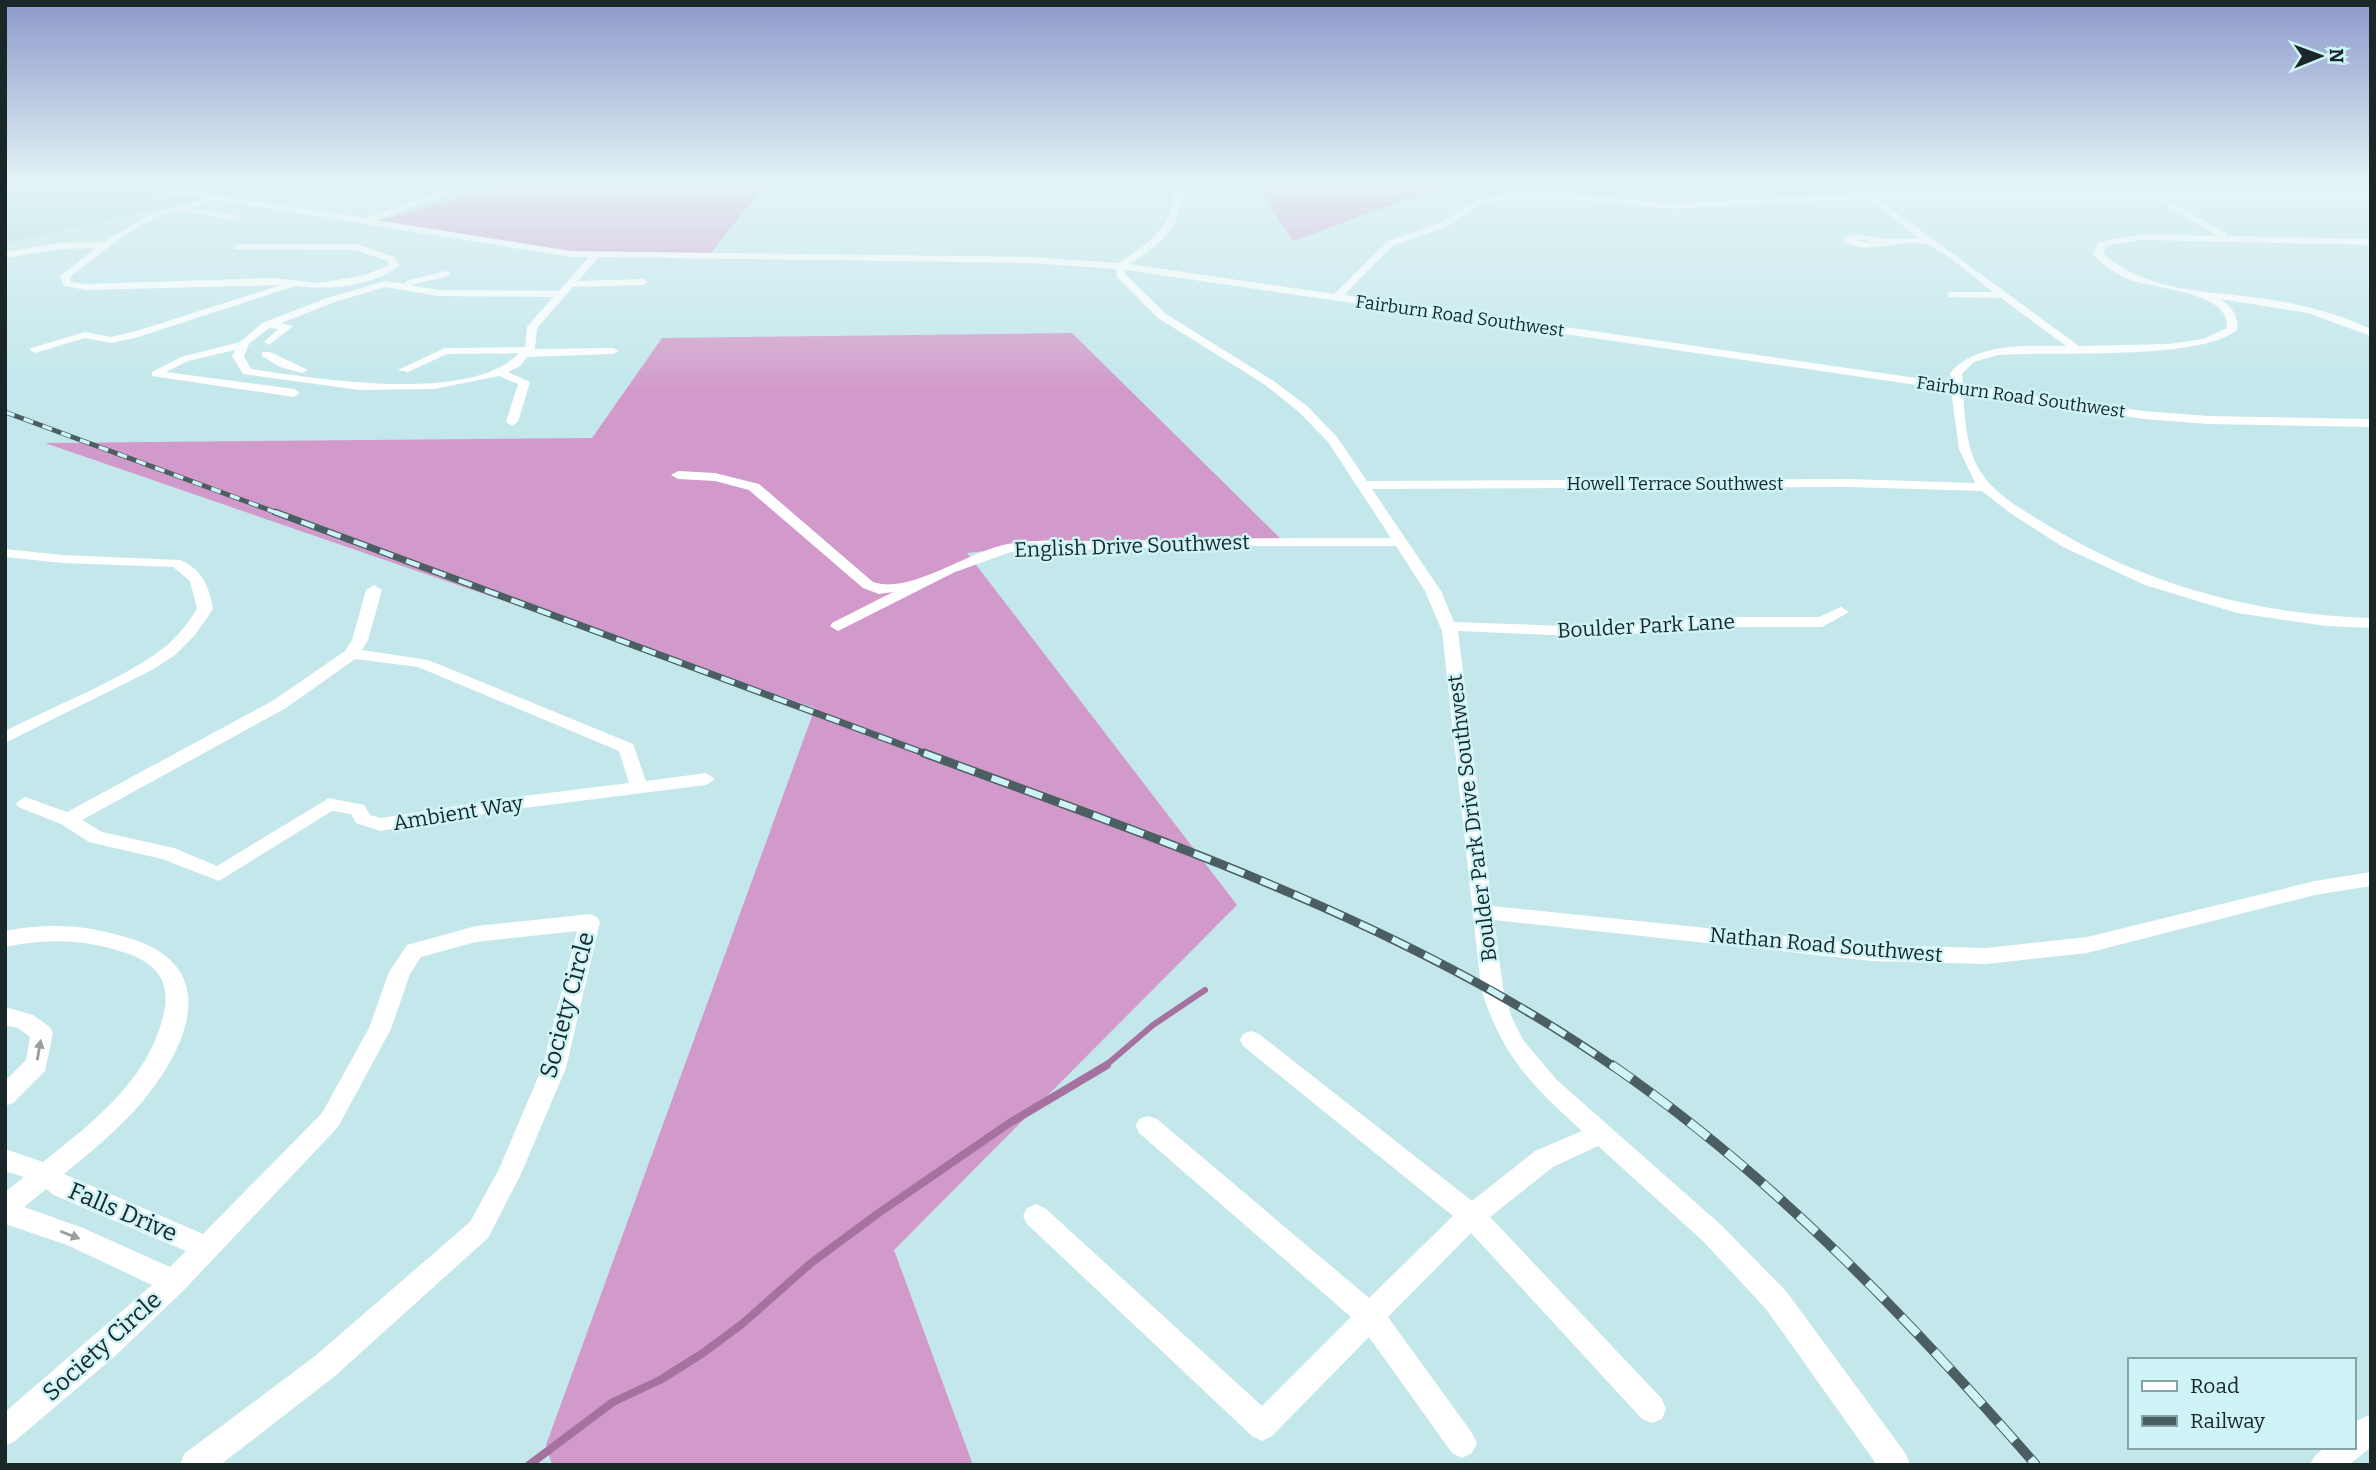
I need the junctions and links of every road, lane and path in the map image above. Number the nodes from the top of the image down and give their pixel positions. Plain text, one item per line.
1 (97, 253) edge
2 (373, 253) edge
3 (564, 253) edge
4 (1139, 253) edge
5 (1381, 253) edge
6 (1945, 253) edge
7 (2100, 253) edge
8 (596, 255) junction
9 (432, 265) dead end
10 (1121, 266) junction
11 (446, 274) junction
12 (643, 282) dead end
13 (295, 284) junction
14 (570, 284) junction
15 (402, 285) junction
16 (466, 287) dead end
17 (438, 293) junction
18 (561, 294) junction
19 (2206, 294) junction
20 (1952, 295) dead end
21 (2003, 295) junction
22 (1336, 298) junction
23 (458, 304) dead end
24 (299, 318) dead end
25 (266, 325) junction
26 (288, 326) junction
27 (2371, 333) edge
28 (106, 339) junction
29 (243, 345) junction
30 (2077, 349) junction
31 (613, 351) dead end
32 (528, 352) junction
33 (288, 366) junction
34 (404, 370) dead end
35 (501, 373) junction
36 (265, 374) junction
37 (320, 374) dead end
38 (239, 383) junction
39 (1958, 388) junction
40 (294, 393) dead end
41 (512, 422) dead end
42 (2371, 423) edge
43 (678, 475) dead end
44 (1364, 485) junction
45 (1986, 487) junction
46 (1400, 542) junction
47 (5, 553) edge
48 (922, 583) junction
49 (374, 590) dead end
50 (1841, 612) dead end
51 (2371, 623) edge
52 (838, 626) dead end
53 (1448, 626) junction
54 (351, 654) junction
55 (5, 738) edge
56 (706, 779) dead end
57 (639, 787) junction
58 (25, 803) dead end
59 (68, 820) junction
60 (2371, 879) edge
61 (1484, 912) junction
62 (5, 939) edge
63 (5, 1016) edge
64 (1251, 1040) dead end
65 (5, 1096) edge
66 (1148, 1126) dead end
67 (1601, 1134) junction
68 (5, 1160) edge
69 (44, 1173) junction
70 (5, 1210) edge
71 (1035, 1216) dead end
72 (1472, 1217) junction
73 (205, 1247) junction
74 (174, 1282) junction
75 (1370, 1316) junction
76 (1652, 1409) dead end
77 (2371, 1428) edge
78 (5, 1431) edge
79 (2355, 1440) edge
80 (1462, 1443) dead end
81 (2345, 1449) edge
82 (195, 1465) edge
83 (1895, 1465) edge
84 (2325, 1465) edge

1 - 13 street
2 - 13 street
3 - 8 street, Fairburn Road Southwest
4 - 10 street
5 - 22 street
6 - 21 street
7 - 19 street
8 - 10 street, Fairburn Road Southwest
8 - 14 street
9 - 11 street
10 - 22 street, Fairburn Road Southwest
10 - 44 street, Boulder Park Drive Southwest
11 - 15 street
11 - 16 street
12 - 14 street
13 - 28 street
14 - 18 street
15 - 17 street
15 - 25 street
17 - 18 street
17 - 23 street
18 - 32 street
19 - 27 street
19 - 30 street
20 - 21 street
21 - 30 street
22 - 39 street, Fairburn Road Southwest
24 - 26 street
25 - 26 street
25 - 29 street
26 - 33 street
28 - 28 street
29 - 36 street
29 - 38 street
30 - 39 street
31 - 32 street
32 - 34 street
32 - 35 street
33 - 36 street
33 - 37 street
35 - 36 street
35 - 41 street
36 - 38 street
38 - 40 street
39 - 42 street, Fairburn Road Southwest
39 - 45 street
43 - 48 street
44 - 45 street, Howell Terrace Southwest
44 - 46 street, Boulder Park Drive Southwest
45 - 51 street
46 - 48 street, English Drive Southwest
46 - 53 street, Boulder Park Drive Southwest
47 - 55 street
48 - 52 street, English Drive Southwest
49 - 54 street
50 - 53 street, Boulder Park Lane
53 - 61 street, Boulder Park Drive Southwest
54 - 57 street
54 - 59 street
56 - 57 street, Ambient Way
57 - 59 street, Ambient Way
58 - 59 street
60 - 61 street, Nathan Road Southwest
61 - 67 street, Boulder Park Drive Southwest
62 - 69 street
65 -> 63 street
64 - 72 street
66 - 75 street
67 - 72 street
67 - 83 street, Boulder Park Drive Southwest
68 - 69 street, Falls Drive
69 - 70 street, Falls Drive
69 - 73 street, Falls Drive
70 -> 74 street, Falls Drive
71 - 75 street
72 - 75 street
72 - 76 street
73 - 74 street, Society Circle
73 - 82 street, Society Circle
74 - 78 street, Society Circle
75 - 80 street
77 - 79 street
81 - 84 street

